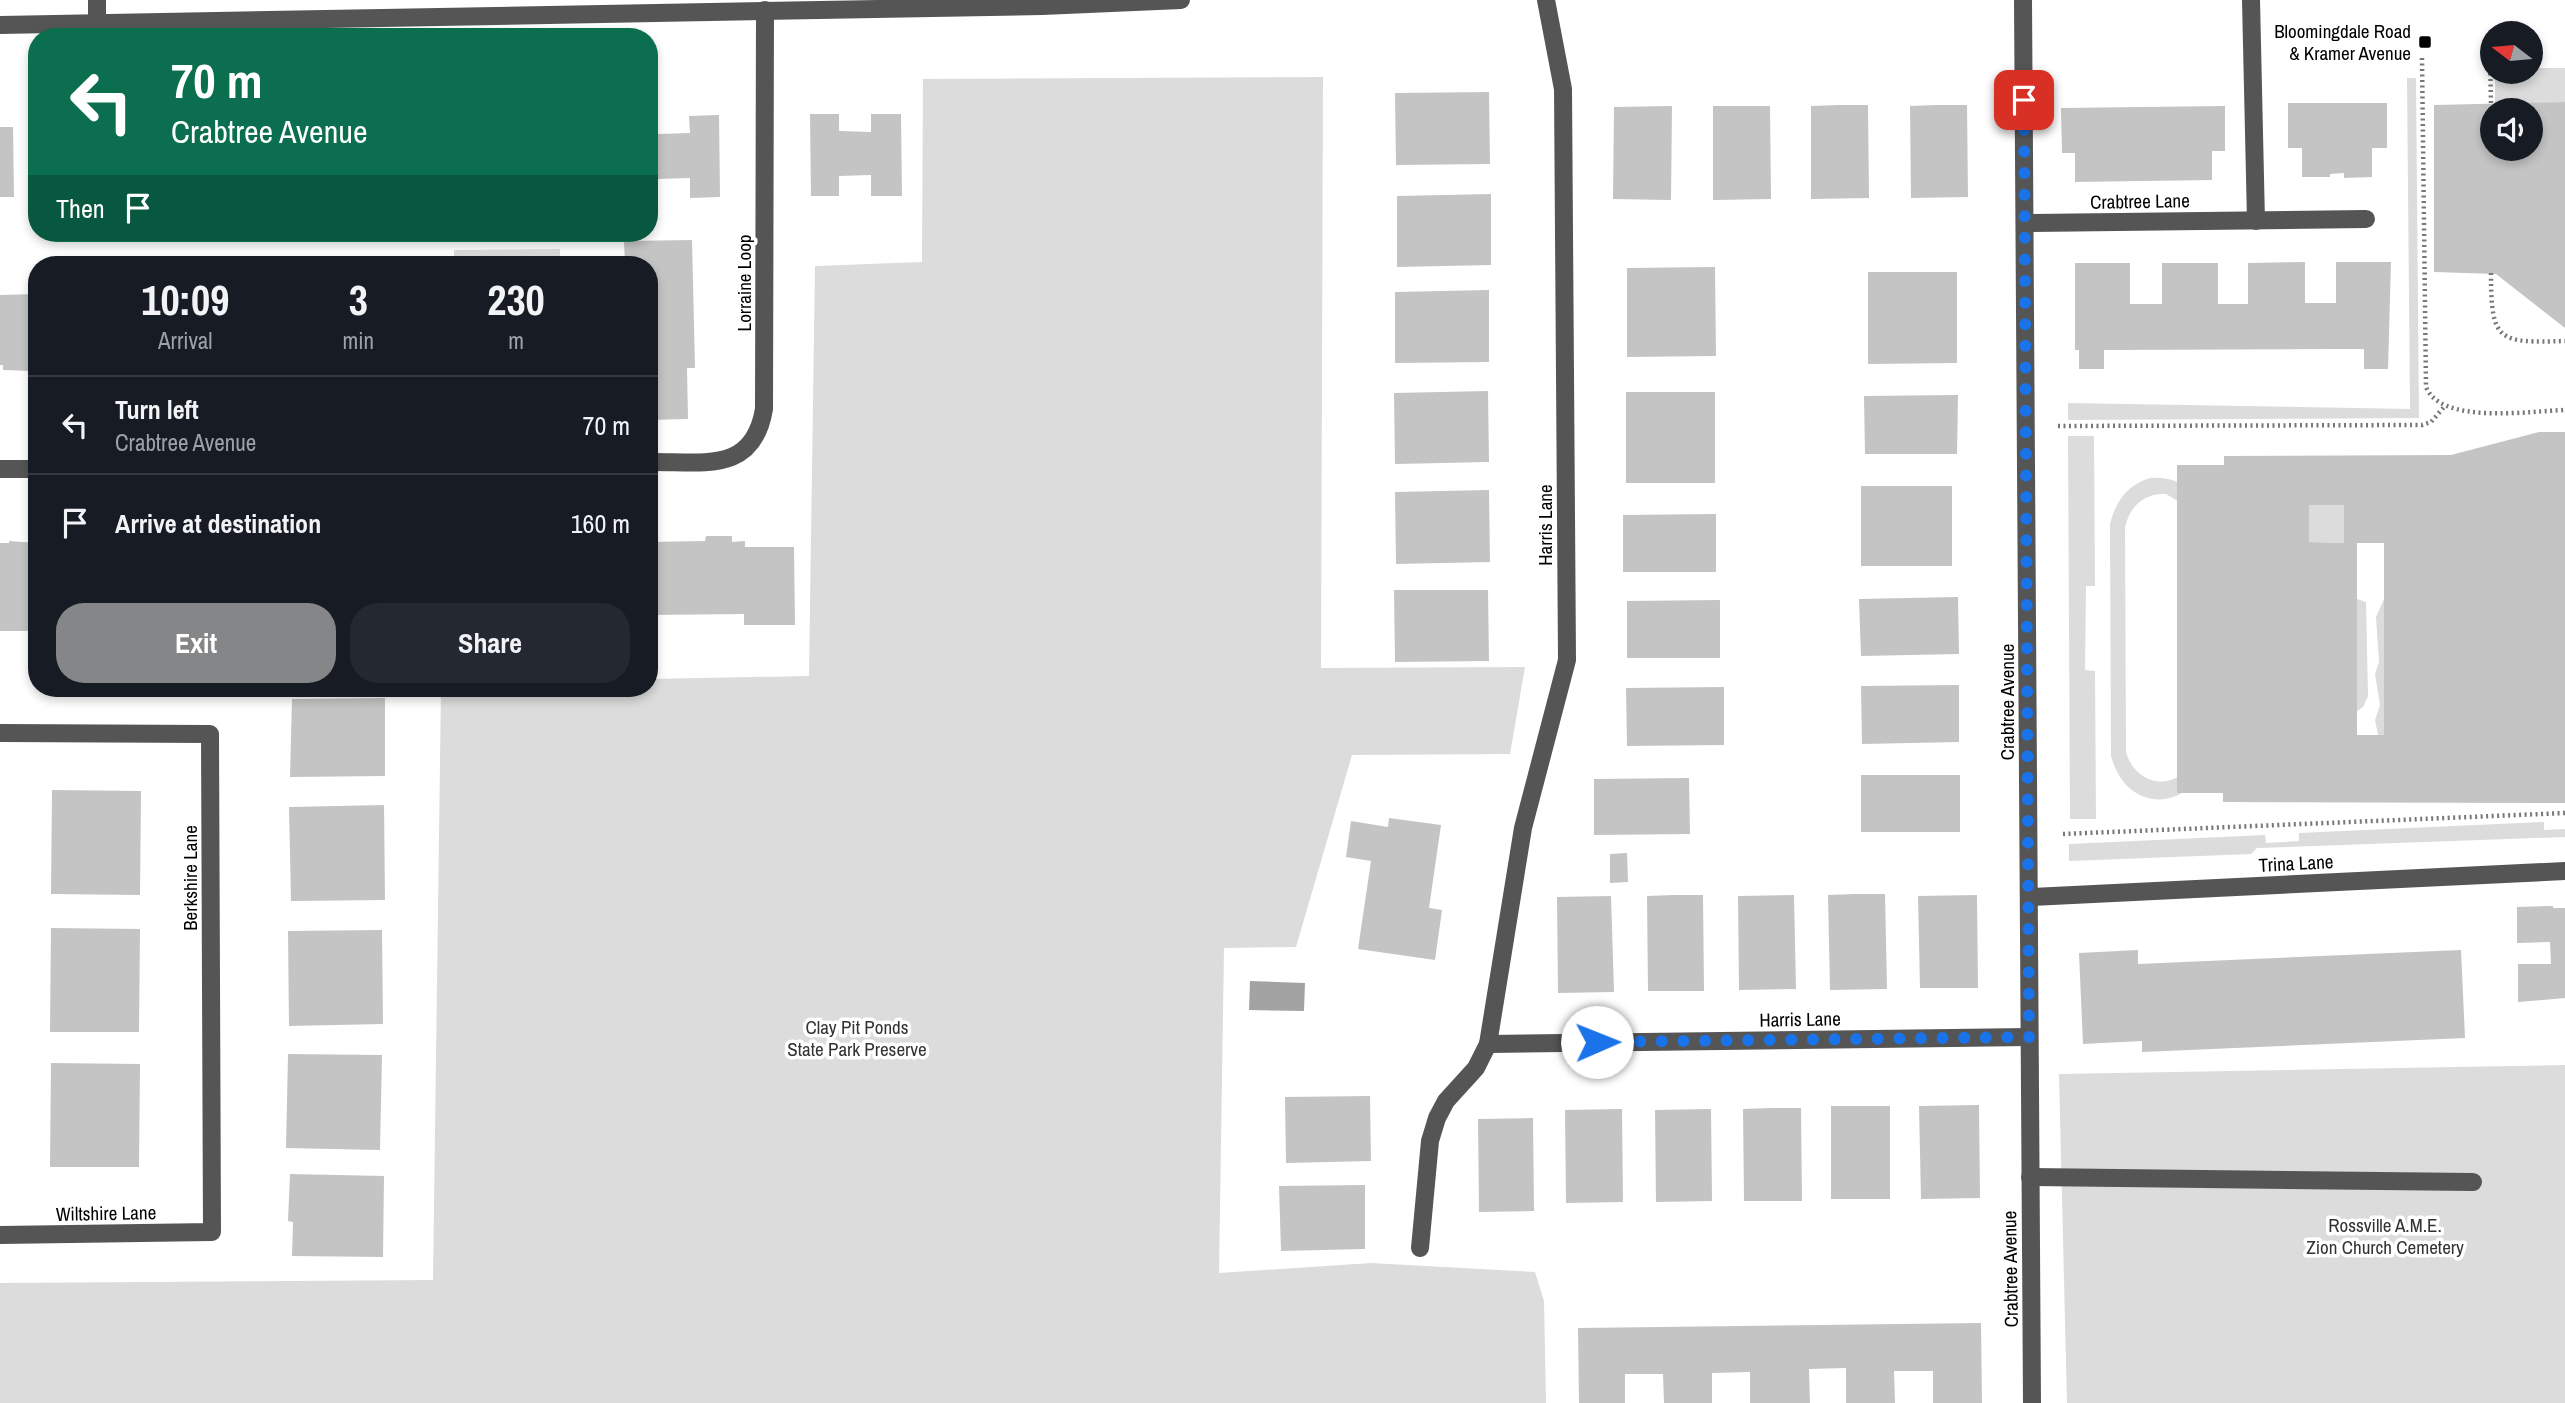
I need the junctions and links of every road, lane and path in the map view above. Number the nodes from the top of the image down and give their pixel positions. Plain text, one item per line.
1 (97, 0) edge
2 (1181, 0) edge
3 (1546, 0) edge
4 (2023, 0) edge
5 (2251, 0) edge
6 (573, 7) edge
7 (765, 10) junction
8 (97, 24) junction
9 (0, 25) edge
10 (2422, 58) dead end
11 (2366, 219) dead end
12 (2256, 221) junction
13 (2025, 223) junction
14 (2491, 273) dead end
15 (2565, 341) edge
16 (2444, 407) junction
17 (2565, 410) edge
18 (2058, 426) dead end
19 (658, 462) edge
20 (28, 469) edge
21 (0, 470) edge
22 (0, 733) edge
23 (2565, 813) edge
24 (2063, 834) dead end
25 (2565, 871) edge
26 (2030, 897) junction
27 (2029, 1037) junction
28 (1488, 1044) junction
29 (2030, 1177) junction
30 (2473, 1182) dead end
31 (212, 1232) joint
32 (0, 1235) edge
33 (1420, 1248) dead end
34 (2032, 1403) edge

1 - 8 street
2 - 7 street
3 - 28 street, Harris Lane
4 - 13 street, Crabtree Avenue
5 - 12 street
6 - 7 street
6 - 8 street
7 - 19 street, Lorraine Loop
8 - 9 street
10 - 16 path
11 - 12 street, Crabtree Lane
12 - 13 street, Crabtree Lane
13 - 26 street, Crabtree Avenue
14 - 15 path
16 - 17 path
16 - 18 path
20 - 21 street
22 - 31 street, Berkshire Lane
23 - 24 path
25 - 26 street, Trina Lane
26 - 27 street, Crabtree Avenue
27 - 28 street, Harris Lane
27 - 29 street, Crabtree Avenue
28 - 33 street, Harris Lane
29 - 30 street
29 - 34 street, Crabtree Avenue
31 - 32 street, Wiltshire Lane

